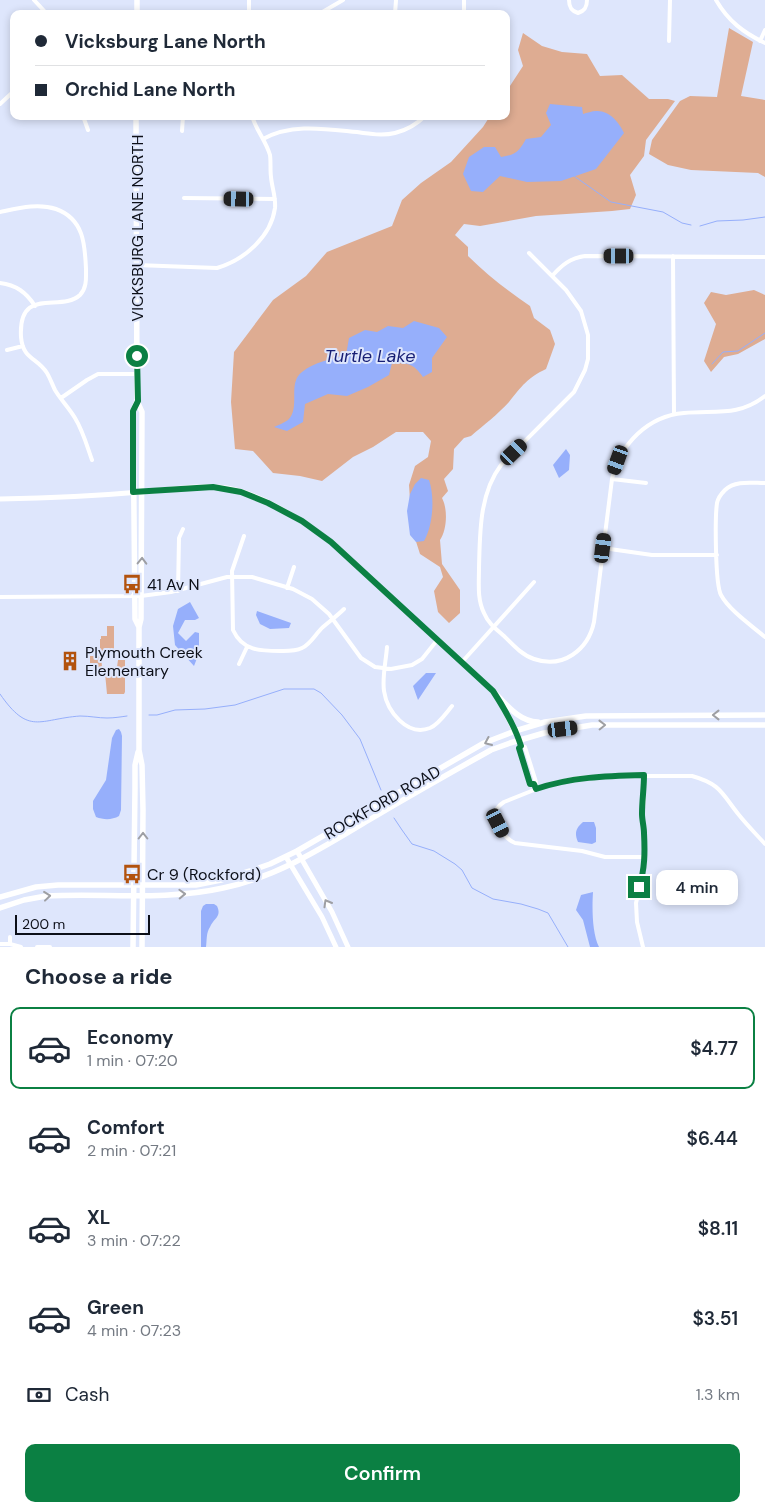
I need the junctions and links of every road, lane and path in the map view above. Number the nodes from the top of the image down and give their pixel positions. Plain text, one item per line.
1 (34, 0) edge
2 (329, 0) edge
3 (343, 0) edge
4 (569, 0) edge
5 (587, 0) edge
6 (670, 0) edge
7 (716, 0) edge
8 (332, 6) junction
9 (43, 10) edge
10 (326, 10) edge
11 (765, 30) edge
12 (669, 41) dead end
13 (760, 41) junction
14 (765, 43) edge
15 (10, 95) edge
16 (0, 104) edge
17 (84, 120) edge
18 (136, 120) edge
19 (182, 120) edge
20 (254, 120) edge
21 (422, 120) edge
22 (88, 130) dead end
23 (182, 131) dead end
24 (263, 139) junction
25 (184, 198) dead end
26 (275, 199) junction
27 (0, 212) edge
28 (529, 253) dead end
29 (673, 256) junction
30 (765, 257) edge
31 (136, 265) junction
32 (552, 276) junction
33 (0, 283) edge
34 (79, 296) junction
35 (83, 301) dead end
36 (34, 306) junction
37 (23, 346) junction
38 (7, 350) dead end
39 (137, 374) junction
40 (765, 396) edge
41 (60, 398) junction
42 (138, 401) junction
43 (674, 414) junction
44 (92, 460) dead end
45 (612, 479) junction
46 (646, 483) dead end
47 (765, 484) edge
48 (133, 492) junction
49 (142, 492) junction
50 (0, 500) edge
51 (183, 529) dead end
52 (244, 536) dead end
53 (603, 548) junction
54 (717, 556) junction
55 (294, 567) dead end
56 (231, 576) junction
57 (534, 582) dead end
58 (288, 588) junction
59 (178, 591) junction
60 (138, 596) junction
61 (0, 597) edge
62 (344, 609) dead end
63 (333, 620) junction
64 (493, 627) junction
65 (765, 637) edge
66 (438, 639) junction
67 (247, 647) junction
68 (387, 648) dead end
69 (462, 662) junction
70 (239, 664) dead end
71 (386, 669) junction
72 (493, 691) junction
73 (452, 706) dead end
74 (765, 715) edge
75 (545, 722) junction
76 (765, 725) edge
77 (515, 730) junction
78 (520, 743) junction
79 (138, 750) junction
80 (644, 775) junction
81 (535, 787) junction
82 (765, 844) edge
83 (297, 851) junction
84 (286, 857) junction
85 (644, 857) junction
86 (301, 859) junction
87 (291, 865) junction
88 (133, 885) junction
89 (143, 885) junction
90 (143, 894) junction
91 (134, 895) junction
92 (0, 896) edge
93 (0, 908) edge
94 (10, 937) dead end
95 (0, 944) edge
96 (10, 944) junction
97 (21, 947) edge
98 (37, 947) edge
99 (50, 947) edge
100 (133, 947) edge
101 (142, 947) edge
102 (336, 947) edge
103 (348, 947) edge
104 (643, 947) edge

1 - 9 street
2 - 8 street
3 - 8 street
4 - 5 street
6 - 12 street
7 - 13 street
8 - 10 street
11 - 13 street
13 - 14 street
15 - 16 street
17 - 22 street
18 - 31 main road, VICKSBURG LANE NORTH
19 - 23 street
20 - 24 street
21 - 24 street
24 - 26 street
25 - 26 street
26 - 31 street
27 - 34 street
28 - 32 street
29 - 30 street
29 - 32 street
29 - 43 street
31 - 39 main road, VICKSBURG LANE NORTH
32 - 64 street
33 - 36 street
34 - 35 street
34 - 36 street
36 - 37 street
37 - 38 street
37 - 41 street
39 - 41 street
39 - 42 main road, VICKSBURG LANE NORTH
40 - 43 street
41 - 44 street
42 - 48 main road, VICKSBURG LANE NORTH
42 - 49 main road, VICKSBURG LANE NORTH
43 - 45 street
45 - 46 street
45 - 53 street
47 - 54 street
48 - 49 street
48 - 50 street
48 - 60 main road, VICKSBURG LANE NORTH
60 -> 49 main road, VICKSBURG LANE NORTH
49 - 66 street
51 - 59 street
52 - 56 street
53 - 54 street
53 - 64 street
54 - 65 street
55 - 58 street
56 - 58 street
56 - 59 street
56 - 67 street
57 - 64 street
58 - 63 street
59 - 60 street
60 - 61 street
60 - 79 main road, VICKSBURG LANE NORTH
62 - 63 street
63 - 67 street
63 - 71 street
64 - 69 street
66 - 69 street
66 - 71 street
67 - 70 street
68 - 71 street
69 - 72 street
71 - 73 street
72 - 75 main road
72 - 77 street
74 -> 75 main road, ROCKFORD ROAD
75 - 77 main road, ROCKFORD ROAD
78 -> 76 main road, ROCKFORD ROAD
77 - 78 street
77 -> 83 main road, ROCKFORD ROAD
78 - 81 street
78 - 86 main road, ROCKFORD ROAD
79 - 88 main road, VICKSBURG LANE NORTH
89 -> 79 main road, VICKSBURG LANE NORTH
80 - 81 street
80 - 82 street
80 - 85 street
81 - 85 street
83 - 84 main road, ROCKFORD ROAD
83 - 86 street
84 - 87 street
84 - 89 main road, ROCKFORD ROAD
85 - 104 street
86 - 87 main road, ROCKFORD ROAD
103 -> 86 street
90 -> 87 main road, ROCKFORD ROAD
87 - 102 street
88 - 89 main road, ROCKFORD ROAD
88 - 91 main road, VICKSBURG LANE NORTH
88 - 92 main road, ROCKFORD ROAD
89 - 90 main road, VICKSBURG LANE NORTH
90 - 91 main road, ROCKFORD ROAD
90 - 101 main road, VICKSBURG LANE NORTH
93 -> 91 main road, ROCKFORD ROAD
91 - 100 main road, VICKSBURG LANE NORTH
94 - 96 street
95 - 96 street
96 - 97 street
98 - 99 street

